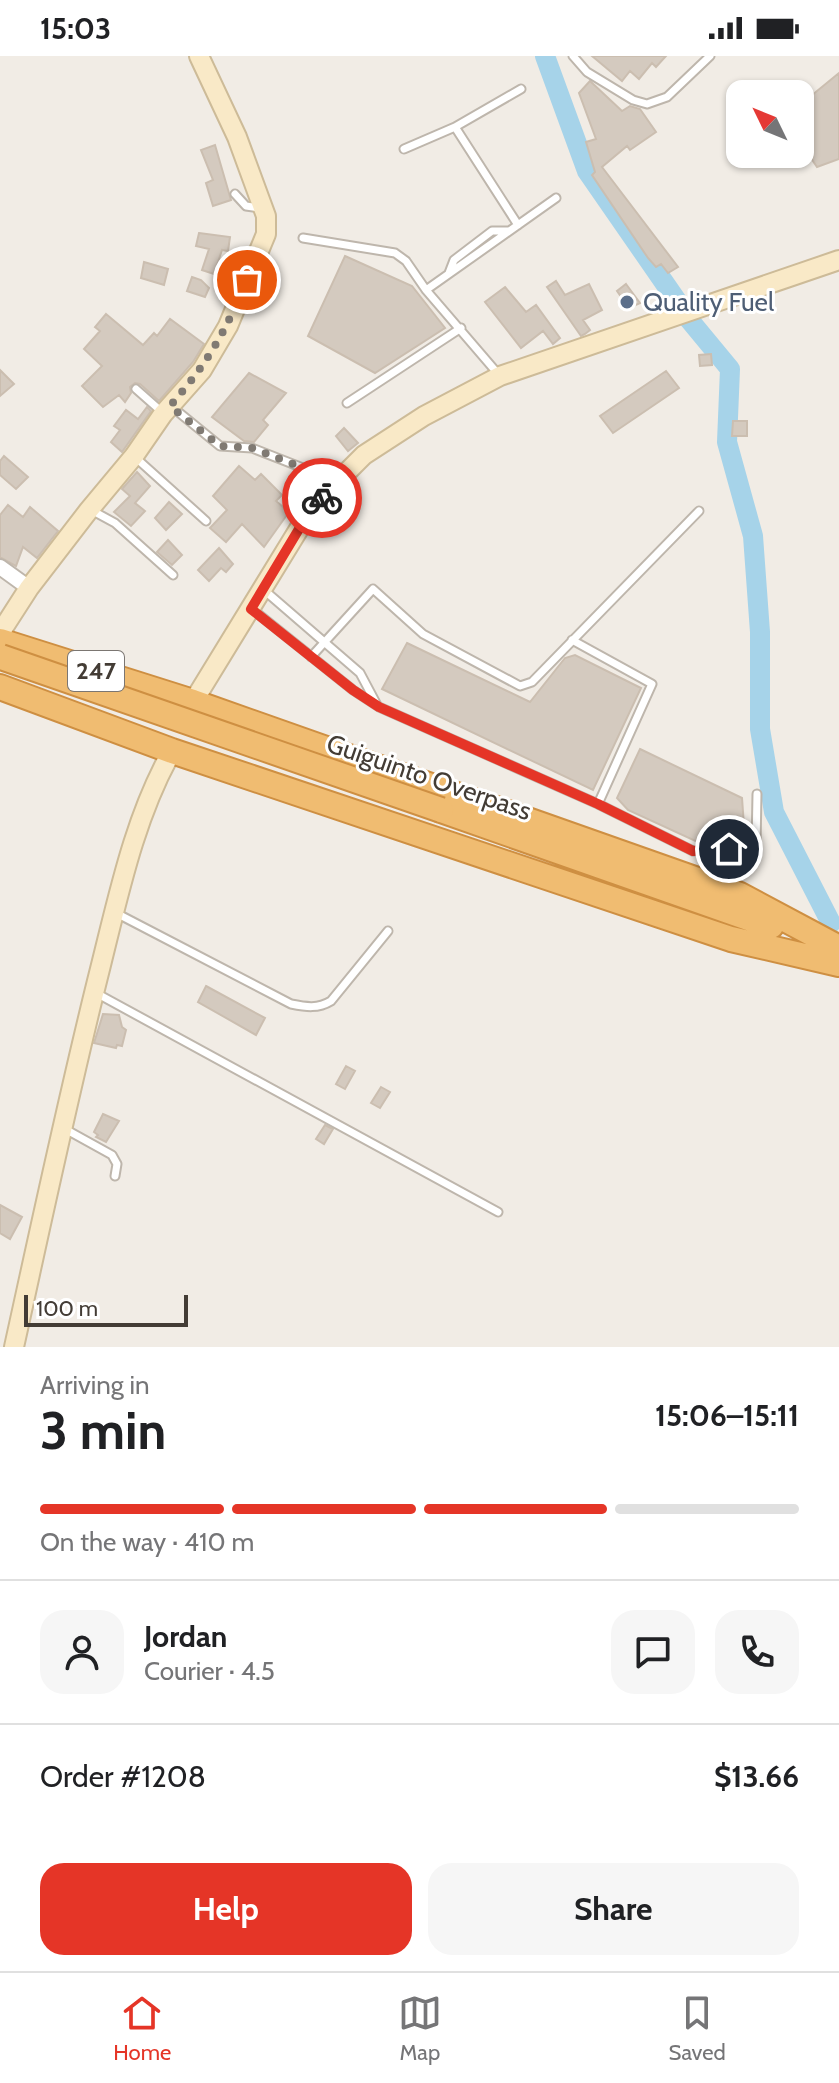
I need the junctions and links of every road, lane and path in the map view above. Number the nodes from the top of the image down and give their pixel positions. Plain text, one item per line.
1 (199, 56) edge
2 (573, 56) edge
3 (710, 56) edge
4 (521, 89) dead end
5 (455, 127) junction
6 (404, 149) dead end
7 (235, 194) dead end
8 (556, 198) dead end
9 (263, 209) junction
10 (518, 225) junction
11 (303, 238) dead end
12 (839, 260) edge
13 (426, 290) junction
14 (461, 328) junction
15 (500, 376) junction
16 (136, 389) dead end
17 (347, 403) dead end
18 (167, 410) junction
19 (134, 456) junction
20 (333, 485) junction
21 (89, 510) junction
22 (699, 511) dead end
23 (206, 521) dead end
24 (0, 567) edge
25 (173, 575) dead end
26 (29, 588) junction
27 (263, 589) junction
28 (251, 609) junction
29 (572, 640) junction
30 (325, 642) junction
31 (0, 652) edge
32 (311, 657) junction
33 (0, 687) edge
34 (193, 702) junction
35 (379, 707) junction
36 (172, 751) junction
37 (757, 794) dead end
38 (598, 804) junction
39 (438, 817) junction
40 (114, 912) junction
41 (388, 931) dead end
42 (839, 949) edge
43 (839, 963) edge
44 (94, 992) junction
45 (63, 1128) junction
46 (115, 1176) dead end
47 (498, 1212) dead end
48 (14, 1347) edge

1 - 9 main road
2 - 3 lane
4 - 5 lane
5 - 6 lane
5 - 10 lane
7 - 9 lane
8 - 10 lane
9 - 18 main road
10 - 13 lane
11 - 13 lane
12 - 15 main road
13 - 14 lane
14 - 15 lane
14 - 17 lane
15 - 20 main road
16 - 18 lane
18 - 19 main road
18 - 20 lane
19 - 21 main road
19 - 23 lane
20 - 27 main road
21 - 25 lane
21 - 26 main road
22 - 29 lane
24 - 26 street
26 - 31 main road
27 - 28 main road
27 - 30 lane
28 - 32 lane
28 - 34 main road
29 - 30 lane
29 - 38 lane
30 - 32 lane
30 - 35 lane
31 - 34 highway, 247
31 - 39 highway, Guiguinto Overpass
32 - 35 lane
33 - 36 highway, 247
34 - 42 highway
35 - 38 lane
36 - 40 main road
36 - 43 highway
37 - 38 lane
39 - 42 highway, Guiguinto Overpass
39 - 43 highway, Guiguinto Overpass
40 - 41 lane
40 - 44 main road
44 - 45 main road
44 - 47 lane
45 - 46 lane
45 - 48 main road

